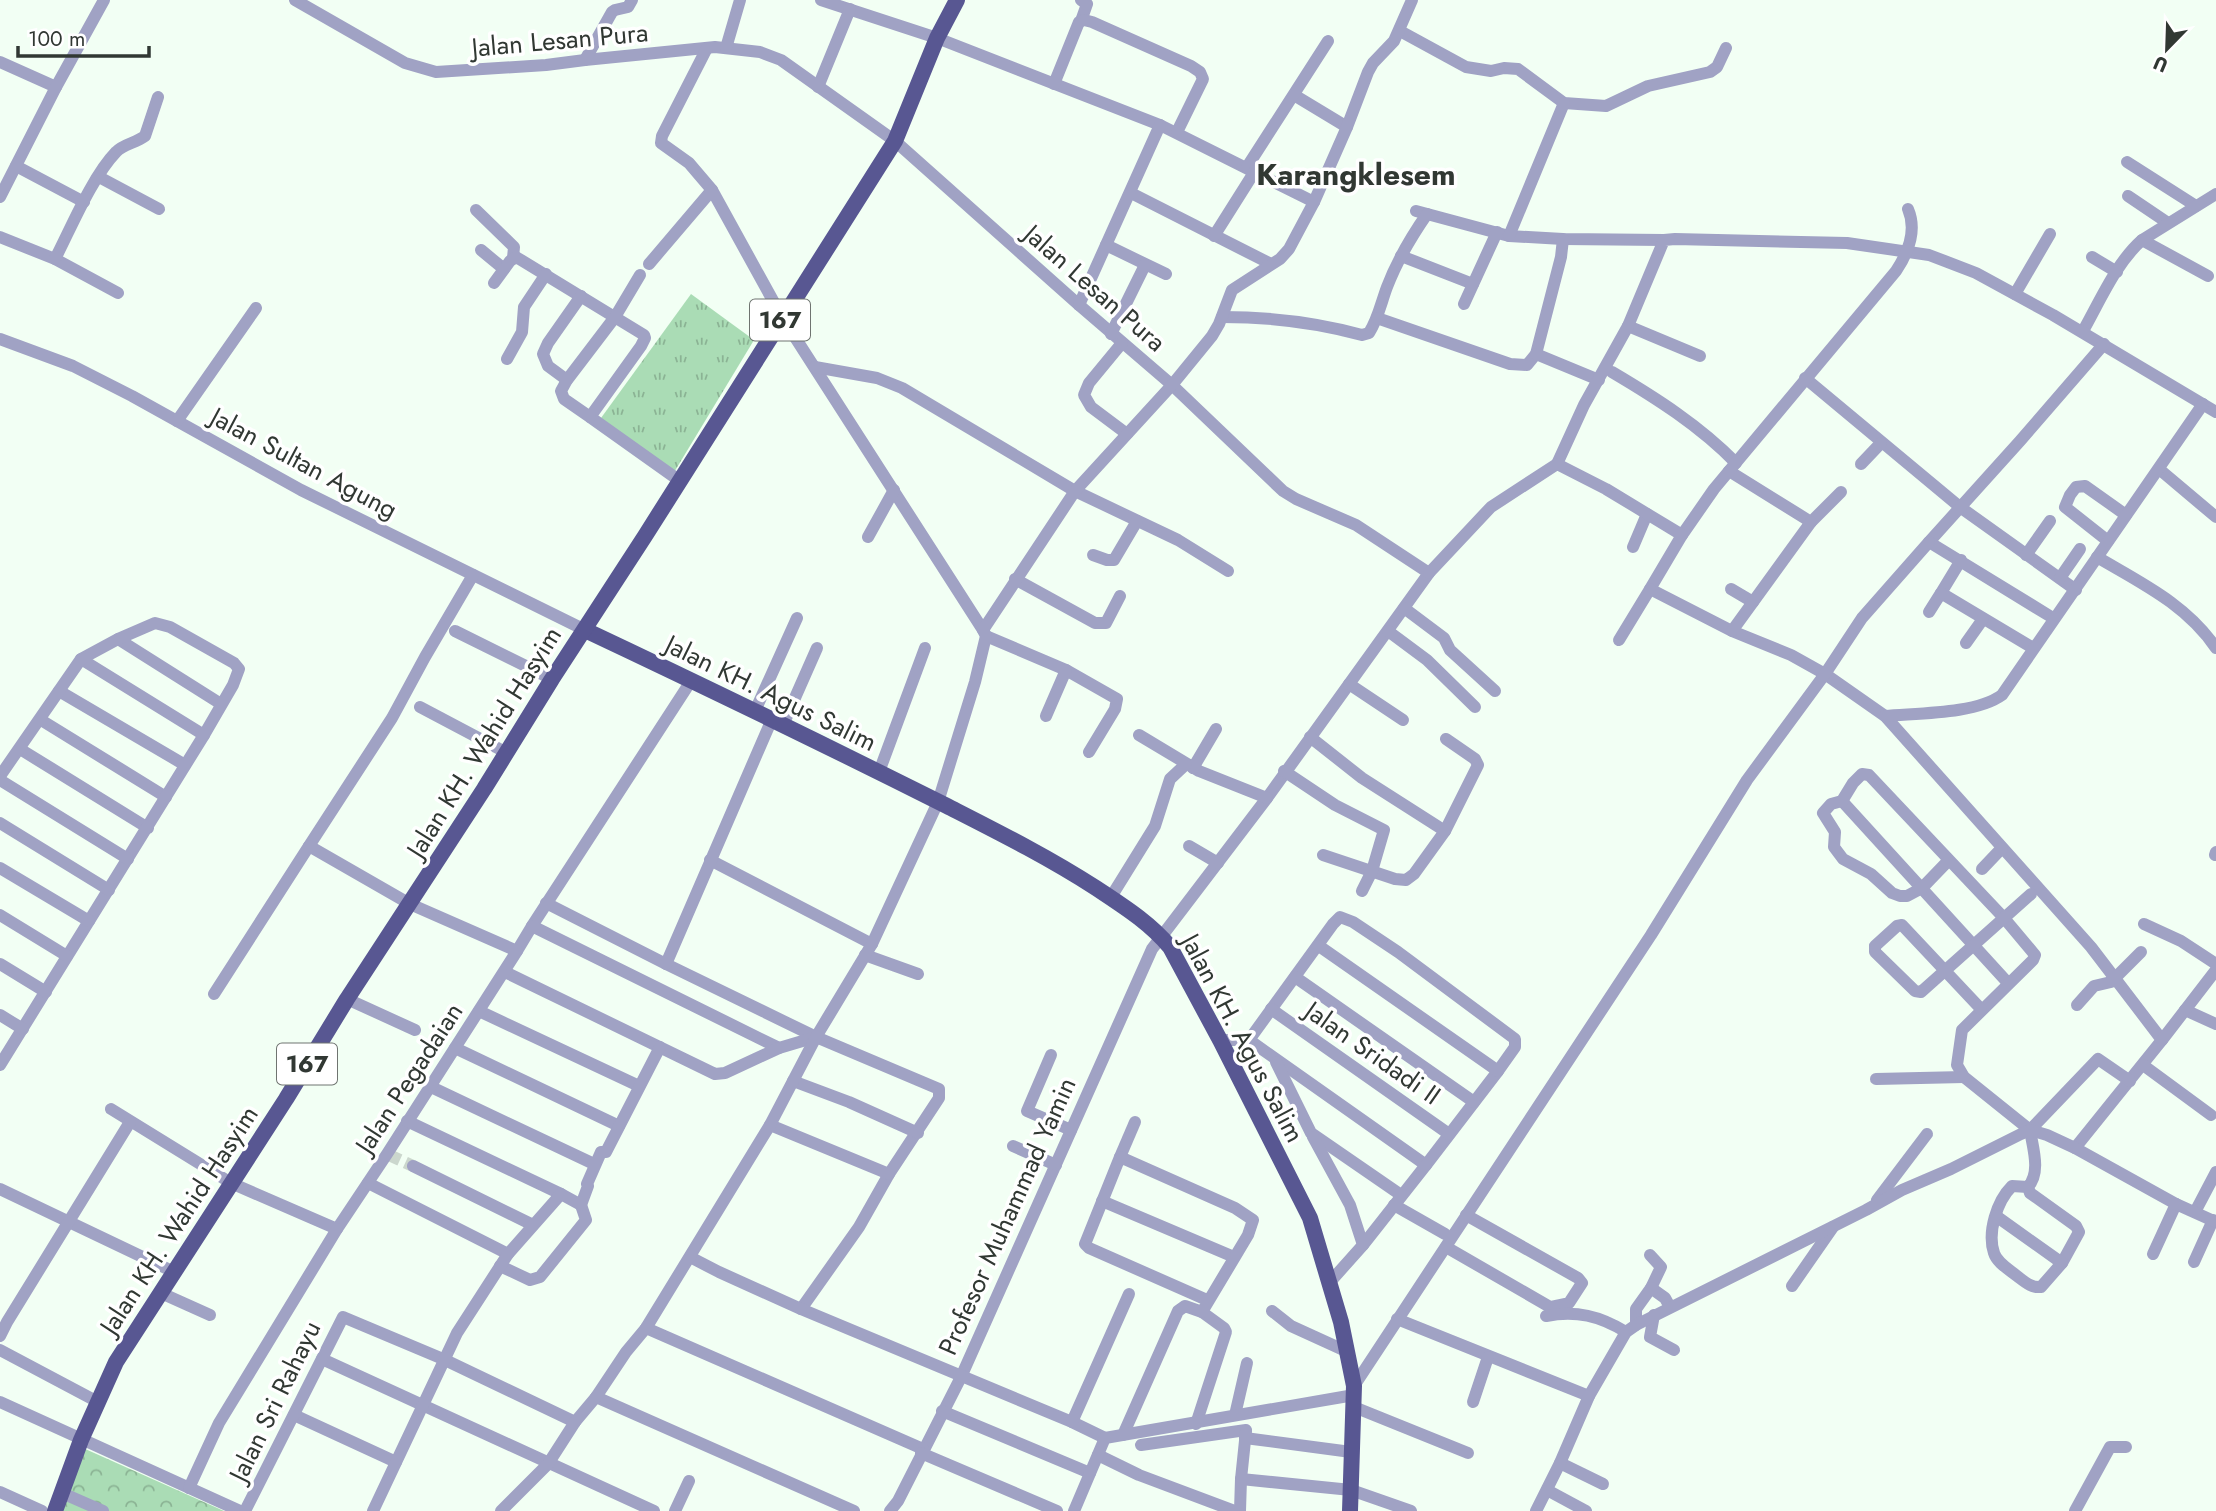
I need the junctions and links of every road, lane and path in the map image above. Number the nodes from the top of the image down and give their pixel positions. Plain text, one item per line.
1 (104, 0) edge
2 (295, 0) edge
3 (632, 0) edge
4 (740, 0) edge
5 (821, 0) edge
6 (957, 0) edge
7 (1081, 0) edge
8 (1412, 0) edge
9 (310, 4) edge
10 (850, 9) junction
11 (1081, 21) junction
12 (1400, 31) junction
13 (937, 38) junction
14 (1328, 41) dead end
15 (708, 48) junction
16 (726, 48) junction
17 (1726, 48) dead end
18 (585, 60) junction
19 (0, 62) edge
20 (1054, 84) junction
21 (56, 87) junction
22 (818, 87) junction
23 (1294, 95) junction
24 (158, 97) dead end
25 (1564, 103) junction
26 (1160, 125) junction
27 (1348, 127) junction
28 (1177, 132) junction
29 (895, 141) junction
30 (2127, 162) dead end
31 (16, 166) junction
32 (1251, 169) junction
33 (99, 177) junction
34 (712, 190) junction
35 (1130, 193) junction
36 (2216, 194) edge
37 (2128, 196) dead end
38 (0, 197) edge
39 (84, 202) junction
40 (1314, 202) junction
41 (2196, 206) junction
42 (159, 209) dead end
43 (1908, 209) dead end
44 (476, 210) dead end
45 (2168, 223) junction
46 (1503, 234) junction
47 (2050, 234) dead end
48 (1214, 236) junction
49 (0, 237) edge
50 (1563, 239) junction
51 (1664, 240) junction
52 (2142, 240) junction
53 (1106, 246) junction
54 (481, 250) dead end
55 (1908, 252) junction
56 (1401, 256) junction
57 (2092, 257) dead end
58 (513, 258) junction
59 (55, 259) junction
60 (649, 264) dead end
61 (1271, 264) junction
62 (1145, 265) junction
63 (504, 269) junction
64 (2117, 272) junction
65 (547, 274) junction
66 (1166, 274) dead end
67 (640, 275) dead end
68 (2208, 276) dead end
69 (494, 283) dead end
70 (1473, 284) junction
71 (118, 293) dead end
72 (2015, 294) junction
73 (581, 296) junction
74 (1464, 304) dead end
75 (1079, 305) junction
76 (256, 308) dead end
77 (615, 317) junction
78 (782, 317) junction
79 (1228, 317) junction
80 (1377, 318) junction
81 (1628, 326) junction
82 (2083, 331) junction
83 (1117, 338) junction
84 (0, 339) edge
85 (2104, 344) junction
86 (1536, 354) junction
87 (1700, 356) dead end
88 (507, 359) dead end
89 (815, 367) junction
90 (1612, 372) dead end
91 (1805, 378) junction
92 (567, 380) junction
93 (1599, 380) junction
94 (1172, 385) junction
95 (2203, 404) junction
96 (2216, 412) edge
97 (590, 417) junction
98 (177, 421) junction
99 (1127, 434) junction
100 (1881, 443) junction
101 (1861, 464) dead end
102 (1732, 467) junction
103 (2159, 469) junction
104 (1547, 471) junction
105 (680, 481) junction
106 (894, 491) junction
107 (1075, 491) junction
108 (1841, 492) dead end
109 (1960, 507) junction
110 (1647, 514) junction
111 (2126, 514) junction
112 (2216, 517) edge
113 (2004, 520) dead end
114 (2050, 520) dead end
115 (1138, 521) junction
116 (1811, 522) junction
117 (1996, 533) junction
118 (1682, 535) junction
119 (868, 537) dead end
120 (2108, 541) junction
121 (1929, 542) junction
122 (1633, 547) dead end
123 (2080, 549) dead end
124 (1093, 555) dead end
125 (2026, 555) junction
126 (2097, 557) junction
127 (1961, 560) junction
128 (1228, 571) dead end
129 (1429, 573) junction
130 (473, 575) junction
131 (2060, 578) junction
132 (1015, 579) junction
133 (1650, 589) junction
134 (1731, 589) dead end
135 (2076, 590) junction
136 (1941, 593) junction
137 (1120, 596) dead end
138 (1753, 602) junction
139 (1404, 608) junction
140 (1929, 612) dead end
141 (797, 618) dead end
142 (1983, 618) junction
143 (2053, 618) junction
144 (585, 630) junction
145 (455, 631) dead end
146 (1388, 631) junction
147 (1732, 631) junction
148 (984, 633) junction
149 (118, 639) junction
150 (1619, 640) dead end
151 (1966, 643) dead end
152 (817, 648) dead end
153 (925, 648) dead end
154 (2033, 648) junction
155 (2216, 648) edge
156 (81, 659) junction
157 (1066, 670) junction
158 (1825, 674) junction
159 (552, 679) junction
160 (691, 681) junction
161 (1349, 684) junction
162 (60, 691) junction
163 (1495, 691) dead end
164 (221, 704) junction
165 (420, 707) dead end
166 (1475, 707) dead end
167 (755, 711) junction
168 (1046, 716) dead end
169 (1885, 716) junction
170 (41, 720) junction
171 (1403, 720) dead end
172 (778, 722) junction
173 (1216, 729) dead end
174 (204, 735) junction
175 (1139, 735) dead end
176 (1310, 737) junction
177 (1446, 739) dead end
178 (20, 749) junction
179 (1089, 752) dead end
180 (506, 753) junction
181 (185, 765) junction
182 (1190, 766) junction
183 (1284, 771) junction
184 (879, 772) junction
185 (0, 778) edge
186 (166, 797) junction
187 (1267, 797) junction
188 (1842, 801) junction
189 (938, 802) junction
190 (0, 823) edge
191 (148, 828) junction
192 (1445, 831) junction
193 (309, 846) junction
194 (1189, 846) dead end
195 (2002, 848) junction
196 (1323, 855) dead end
197 (128, 859) junction
198 (710, 860) junction
199 (1948, 861) junction
200 (1218, 863) junction
201 (0, 868) edge
202 (1982, 869) dead end
203 (1372, 871) junction
204 (2019, 880) dead end
205 (1922, 888) junction
206 (109, 890) junction
207 (1362, 891) dead end
208 (2031, 894) junction
209 (1111, 897) junction
210 (546, 903) junction
211 (410, 904) junction
212 (0, 915) edge
213 (2004, 918) junction
214 (89, 921) junction
215 (2056, 921) dead end
216 (2144, 924) dead end
217 (532, 926) junction
218 (1161, 936) junction
219 (1974, 945) junction
220 (1319, 946) junction
221 (869, 949) junction
222 (517, 951) junction
223 (2141, 952) dead end
224 (67, 956) junction
225 (0, 964) edge
226 (666, 964) junction
227 (2216, 964) edge
228 (2216, 970) edge
229 (505, 972) junction
230 (1945, 972) junction
231 (919, 974) dead end
232 (1295, 977) junction
233 (2115, 978) junction
234 (2008, 984) junction
235 (46, 992) junction
236 (214, 994) dead end
237 (347, 999) junction
238 (2077, 1005) dead end
239 (1271, 1009) junction
240 (1981, 1009) junction
241 (2185, 1010) junction
242 (479, 1011) junction
243 (0, 1016) edge
244 (2216, 1024) edge
245 (23, 1029) junction
246 (415, 1030) dead end
247 (1220, 1040) junction
248 (1249, 1040) junction
249 (2162, 1040) junction
250 (814, 1041) junction
251 (660, 1046) junction
252 (455, 1048) junction
253 (779, 1048) junction
254 (1051, 1055) dead end
255 (1274, 1059) junction
256 (0, 1065) edge
257 (2143, 1065) junction
258 (1498, 1071) junction
259 (1964, 1077) junction
260 (1876, 1079) dead end
261 (793, 1081) junction
262 (2130, 1081) junction
263 (429, 1086) junction
264 (639, 1086) junction
265 (1474, 1102) junction
266 (111, 1109) dead end
267 (2211, 1115) dead end
268 (407, 1121) junction
269 (130, 1122) junction
270 (1135, 1122) dead end
271 (770, 1125) junction
272 (619, 1126) junction
273 (1071, 1130) junction
274 (2030, 1130) junction
275 (918, 1133) junction
276 (1311, 1133) junction
277 (1449, 1134) junction
278 (1927, 1135) dead end
279 (1013, 1146) dead end
280 (2075, 1148) junction
281 (1120, 1157) junction
282 (594, 1164) junction
283 (1056, 1165) junction
284 (1426, 1165) junction
285 (413, 1166) tunnel mouth
286 (2216, 1172) edge
287 (889, 1174) junction
288 (231, 1183) junction
289 (368, 1183) junction
290 (2028, 1187) junction
291 (0, 1189) edge
292 (561, 1194) junction
293 (1398, 1200) junction
294 (1102, 1201) junction
295 (2176, 1204) junction
296 (581, 1205) junction
297 (1866, 1210) junction
298 (2195, 1212) junction
299 (1466, 1215) junction
300 (1996, 1216) junction
301 (2215, 1221) edge
302 (69, 1223) junction
303 (533, 1225) junction
304 (1833, 1226) junction
305 (337, 1229) junction
306 (1445, 1241) junction
307 (1363, 1245) junction
308 (508, 1254) junction
309 (2153, 1254) dead end
310 (1650, 1255) dead end
311 (690, 1257) junction
312 (1234, 1257) junction
313 (2194, 1262) dead end
314 (2062, 1263) junction
315 (500, 1266) junction
316 (174, 1272) junction
317 (1330, 1282) junction
318 (1792, 1286) dead end
319 (1651, 1288) junction
320 (161, 1293) junction
321 (1129, 1294) dead end
322 (1204, 1306) junction
323 (1670, 1307) junction
324 (801, 1309) junction
325 (1272, 1311) dead end
326 (210, 1315) dead end
327 (1654, 1315) junction
328 (1546, 1316) dead end
329 (1397, 1319) junction
330 (646, 1328) junction
331 (1631, 1329) junction
332 (0, 1336) edge
333 (0, 1350) edge
334 (1674, 1350) dead end
335 (1348, 1352) junction
336 (1488, 1357) junction
337 (322, 1359) junction
338 (443, 1359) junction
339 (1247, 1363) dead end
340 (961, 1377) junction
341 (1354, 1396) junction
342 (1589, 1396) junction
343 (596, 1397) junction
344 (0, 1402) edge
345 (98, 1402) junction
346 (1473, 1402) dead end
347 (422, 1405) junction
348 (942, 1411) junction
349 (1241, 1414) junction
350 (294, 1415) junction
351 (575, 1422) junction
352 (1072, 1422) junction
353 (1194, 1428) junction
354 (1123, 1434) junction
355 (1246, 1434) junction
356 (1105, 1438) junction
357 (81, 1440) junction
358 (1141, 1445) dead end
359 (2126, 1447) dead end
360 (922, 1451) junction
361 (1351, 1452) junction
362 (1468, 1453) dead end
363 (1098, 1455) junction
364 (396, 1462) junction
365 (1560, 1463) junction
366 (548, 1464) junction
367 (1090, 1473) junction
368 (1241, 1479) junction
369 (689, 1481) dead end
370 (1602, 1484) dead end
371 (189, 1488) junction
372 (1351, 1490) junction
373 (1547, 1490) junction
374 (0, 1492) edge
375 (62, 1493) junction
376 (42, 1511) edge
377 (55, 1511) edge
378 (103, 1511) edge
379 (243, 1511) edge
380 (373, 1511) edge
381 (501, 1511) edge
382 (654, 1511) edge
383 (675, 1511) edge
384 (854, 1511) edge
385 (890, 1511) edge
386 (1057, 1511) edge
387 (1074, 1511) edge
388 (1235, 1511) edge
389 (1240, 1511) edge
390 (1350, 1511) edge
391 (1411, 1511) edge
392 (1536, 1511) edge
393 (1586, 1511) edge
394 (2075, 1511) edge

1 - 21 street
2 - 9 street, Jalan Lesan Pura
3 - 18 street
4 - 16 street
5 - 10 street
6 - 13 main road, Jalan KH. Wahid Hasyim / 167
7 - 11 street
8 - 12 street
9 - 18 street, Jalan Lesan Pura
10 - 13 street
10 - 22 street
11 - 20 street
11 - 28 street
12 - 25 street
12 - 27 street
13 - 20 street
13 - 29 main road, Jalan KH. Wahid Hasyim / 167
14 - 23 street
15 - 16 street, Jalan Lesan Pura
15 - 18 street, Jalan Lesan Pura
15 - 34 street
16 - 22 street, Jalan Lesan Pura
17 - 25 street
19 - 21 street
20 - 26 street
21 - 31 street
22 - 29 street, Jalan Lesan Pura
23 - 27 street
23 - 32 street
24 - 33 street
25 - 46 street
26 - 28 street
26 - 35 street
27 - 40 street
28 - 32 street
29 - 75 street, Jalan Lesan Pura
29 - 78 main road, Jalan KH. Wahid Hasyim / 167
30 - 41 street
31 - 38 street
31 - 39 street
32 - 40 street
32 - 48 street
33 - 39 street
33 - 42 street
34 - 60 street
34 - 78 street
35 - 48 street
35 - 53 street
36 - 41 street
37 - 45 street
39 - 59 street
40 - 61 street
41 - 45 street
43 - 55 street
44 - 58 street
45 - 52 street
46 - 50 street
46 - 56 street
46 - 70 street
47 - 72 street
48 - 61 street
49 - 59 street
50 - 51 street
50 - 86 street
51 - 55 street
51 - 81 street
52 - 64 street
52 - 68 street
53 - 62 street
53 - 75 street
54 - 63 street
55 - 72 street
55 - 91 street
56 - 70 street
56 - 80 street
57 - 64 street
58 - 63 street
58 - 65 street
59 - 71 street
61 - 79 street
62 - 66 street
62 - 83 street
63 - 69 street
64 - 82 street
65 - 73 street
65 - 88 street
67 - 77 street
70 - 74 street
72 - 82 street
73 - 77 street
73 - 92 street
75 - 83 street, Jalan Lesan Pura
76 - 98 street
77 - 92 street
77 - 97 street
78 - 89 street
78 - 105 main road, Jalan KH. Wahid Hasyim / 167
79 - 80 street
79 - 94 street
80 - 86 street
81 - 87 street
81 - 93 street
82 - 85 street
83 - 94 street, Jalan Lesan Pura
83 - 99 street
84 - 98 street, Jalan Sultan Agung
85 - 95 street
85 - 109 street
86 - 93 street
89 - 106 street
89 - 107 street
90 - 102 street
91 - 100 street
91 - 102 street
92 - 97 street
93 - 104 street
94 - 99 street
94 - 129 street, Jalan Lesan Pura
95 - 96 street
95 - 103 street
97 - 105 street
98 - 130 street, Jalan Sultan Agung
99 - 107 street
100 - 101 street
100 - 109 street
102 - 116 street
102 - 118 street
103 - 111 street
103 - 112 street
104 - 110 street
104 - 129 street
105 - 144 main road, Jalan KH. Wahid Hasyim / 167
106 - 119 street
106 - 148 street
107 - 115 street
107 - 132 street
108 - 116 street
109 - 117 street
109 - 121 street
110 - 118 street
110 - 122 street
111 - 120 street
111 - 120 street
113 - 117 street
114 - 125 street
115 - 124 street
115 - 128 street
116 - 138 street
117 - 125 street
118 - 133 street
120 - 126 street
121 - 127 street
121 - 158 street
123 - 131 street
125 - 131 street
126 - 135 street
126 - 155 street
127 - 136 street
127 - 143 street
129 - 139 street
130 - 144 street, Jalan Sultan Agung
130 - 193 street
131 - 135 street
132 - 137 street
132 - 148 street
133 - 147 street
133 - 150 street
134 - 138 street
135 - 143 street
136 - 140 street
136 - 142 street
138 - 147 street
139 - 146 street
139 - 163 street
141 - 167 street
142 - 151 street
142 - 154 street
143 - 154 street
144 - 159 main road, Jalan KH. Wahid Hasyim / 167
144 - 160 main road, Jalan KH. Agus Salim
145 - 159 street
146 - 161 street
146 - 166 street
147 - 158 street
148 - 157 street
148 - 189 street
149 - 156 street
149 - 164 street
149 - 164 street
152 - 172 street
153 - 184 street
154 - 169 street
156 - 162 street
156 - 174 street
157 - 168 street
157 - 179 street
158 - 169 street
158 - 299 street
159 - 180 main road, Jalan KH. Wahid Hasyim / 167
160 - 167 main road, Jalan KH. Agus Salim
160 - 210 street, Jalan Pegadaian
161 - 171 street
161 - 176 street
162 - 170 street
162 - 181 street
164 - 174 street
165 - 180 street
167 - 172 main road, Jalan KH. Agus Salim
169 - 195 street
170 - 178 street
170 - 186 street
172 - 184 main road, Jalan KH. Agus Salim
172 - 198 street
173 - 182 street
174 - 181 street
175 - 182 street
176 - 183 street
176 - 192 street
177 - 192 street
178 - 185 street
178 - 191 street
180 - 211 main road, Jalan KH. Wahid Hasyim / 167
181 - 186 street
182 - 187 street
182 - 209 street
183 - 187 street
183 - 203 street
184 - 189 main road, Jalan KH. Agus Salim
185 - 197 street
186 - 191 street
187 - 200 street
188 - 199 street
188 - 205 street
188 - 205 street
189 - 209 main road, Jalan KH. Agus Salim
189 - 221 street
190 - 206 street
191 - 197 street
192 - 203 street
193 - 211 street
193 - 236 street
194 - 200 street
195 - 202 street
195 - 233 street
196 - 203 street
197 - 206 street
198 - 221 street
198 - 226 street
199 - 205 street
199 - 213 street
200 - 218 street
201 - 214 street
203 - 207 street
204 - 208 street
205 - 219 street
206 - 214 street
208 - 213 street
208 - 215 street
209 - 218 main road, Jalan KH. Agus Salim
210 - 217 street, Jalan Pegadaian
210 - 226 street
211 - 222 street
211 - 237 main road, Jalan KH. Wahid Hasyim / 167
212 - 224 street
213 - 219 street
213 - 234 street
214 - 224 street
216 - 227 street
217 - 222 street, Jalan Pegadaian
217 - 253 street
218 - 247 main road, Jalan KH. Agus Salim
218 - 273 street, Profesor Muhammad Yamin
219 - 230 street
219 - 234 street
220 - 232 street
220 - 258 street
220 - 258 street
221 - 231 street
221 - 250 street
222 - 229 street, Jalan Pegadaian
223 - 233 street
224 - 235 street
225 - 235 street
226 - 250 street
228 - 241 street
229 - 242 street, Jalan Pegadaian
229 - 251 street
230 - 230 street
230 - 240 street
232 - 239 street
232 - 265 street
233 - 238 street
233 - 249 street
234 - 240 street
235 - 245 street
237 - 246 street
237 - 288 main road, Jalan KH. Wahid Hasyim / 167
239 - 248 street
239 - 277 street, Jalan Sridadi II
240 - 259 street
241 - 244 street
241 - 249 street
242 - 252 street, Jalan Pegadaian
242 - 264 street
243 - 245 street
245 - 256 street
247 - 248 street
247 - 317 main road, Jalan KH. Agus Salim
248 - 255 street
249 - 257 street
250 - 253 street
250 - 261 street
250 - 275 street
251 - 253 street
251 - 264 street
252 - 263 street, Jalan Pegadaian
252 - 272 street
254 - 273 street
255 - 276 street
255 - 284 street
257 - 262 street
257 - 267 street
258 - 265 street
259 - 260 street
259 - 274 street
261 - 271 street
261 - 275 street
262 - 274 street
262 - 280 street
263 - 268 street, Jalan Pegadaian
263 - 282 street
264 - 272 street
265 - 277 street
266 - 269 street
268 - 289 street, Jalan Pegadaian
268 - 292 street
269 - 288 street
269 - 302 street
270 - 281 street
271 - 287 street
271 - 311 street
272 - 282 street
273 - 283 street, Profesor Muhammad Yamin
274 - 280 street
274 - 290 street
274 - 297 street
275 - 287 street
276 - 293 street
276 - 307 street
277 - 284 street
278 - 297 street
279 - 283 street
280 - 295 street
281 - 294 street
281 - 312 street
282 - 296 street
283 - 340 street, Profesor Muhammad Yamin
284 - 293 street
285 - 303 street
286 - 298 street
287 - 324 street
288 - 305 street
288 - 316 main road, Jalan KH. Wahid Hasyim / 167
289 - 305 street, Jalan Pegadaian
289 - 308 street
290 - 300 street
290 - 314 street
291 - 302 street
292 - 296 street
292 - 303 street
293 - 306 street
293 - 307 street
294 - 312 street
294 - 322 street
295 - 298 street
295 - 309 street
296 - 315 street
297 - 304 street
298 - 301 street
299 - 306 street
299 - 306 street
300 - 314 street
300 - 314 street
301 - 313 street
302 - 316 street
302 - 332 street
303 - 308 street
304 - 318 street
304 - 323 street
305 - 371 street, Jalan Pegadaian
306 - 329 street
307 - 317 street
308 - 315 street
310 - 319 street
311 - 324 street
311 - 330 street
312 - 322 street
315 - 338 street
316 - 320 main road, Jalan KH. Wahid Hasyim / 167
317 - 335 main road, Jalan KH. Agus Salim
319 - 323 street
319 - 331 street
320 - 326 street
320 - 345 main road, Jalan KH. Wahid Hasyim / 167
321 - 352 street
322 - 353 street
322 - 354 street
323 - 327 street
324 - 340 street
325 - 335 street
327 - 331 street
327 - 334 street
328 - 331 street
329 - 336 street
329 - 341 street
330 - 343 street
330 - 360 street
331 - 342 street
333 - 345 street
335 - 341 main road, Jalan KH. Agus Salim
336 - 342 street
336 - 346 street
337 - 338 street, Jalan Sri Rahayu
337 - 347 street
337 - 350 street, Jalan Sri Rahayu
338 - 347 street
338 - 351 street
339 - 349 street
340 - 348 street, Profesor Muhammad Yamin
340 - 352 street
341 - 349 street
341 - 361 main road, Jalan KH. Agus Salim
341 - 362 street
342 - 365 street
343 - 351 street
343 - 384 street
344 - 357 street
345 - 357 main road, Jalan KH. Wahid Hasyim / 167
347 - 364 street
347 - 366 street
348 - 360 street, Profesor Muhammad Yamin
348 - 367 street
349 - 353 street
349 - 355 street
350 - 364 street
350 - 379 street, Jalan Sri Rahayu
351 - 366 street
352 - 356 street
353 - 354 street
353 - 355 street
353 - 358 street
354 - 356 street
355 - 361 street
355 - 368 street
356 - 363 street
357 - 371 street
357 - 375 main road, Jalan KH. Wahid Hasyim / 167
359 - 394 street
360 - 385 street, Profesor Muhammad Yamin
360 - 386 street
361 - 372 main road, Jalan KH. Agus Salim
363 - 367 street
363 - 388 street
364 - 380 street
365 - 370 street
365 - 373 street
366 - 381 street
366 - 382 street
367 - 387 street
368 - 372 street
368 - 389 street
369 - 383 street
371 - 379 street
372 - 390 main road, Jalan KH. Agus Salim
372 - 391 street
373 - 392 street
373 - 393 street
374 - 376 street
375 - 377 main road, Jalan KH. Wahid Hasyim / 167
375 - 378 street

